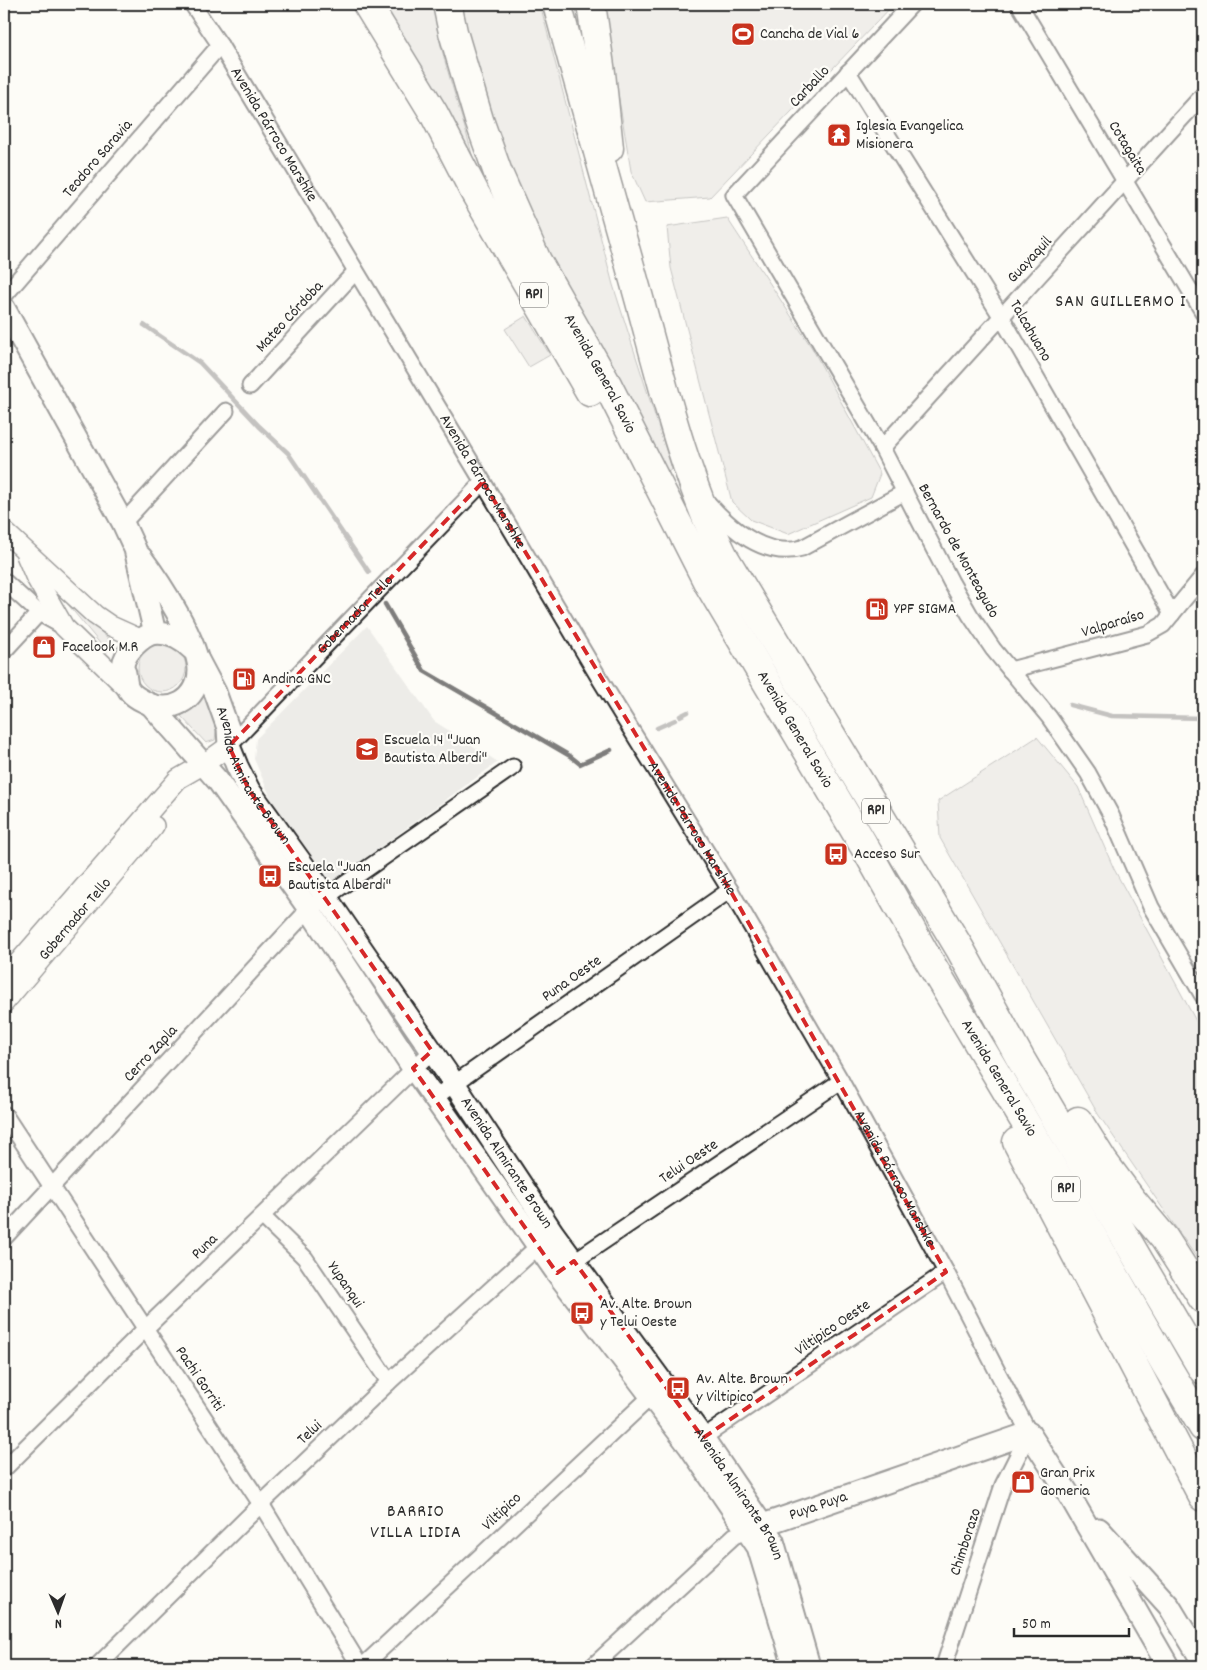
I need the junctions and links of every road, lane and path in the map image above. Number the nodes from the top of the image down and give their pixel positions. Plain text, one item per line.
1 (192, 4) edge
2 (367, 4) edge
3 (447, 4) edge
4 (557, 4) edge
5 (591, 4) edge
6 (912, 4) edge
7 (1019, 4) edge
8 (220, 46) junction
9 (848, 72) junction
10 (1203, 95) edge
11 (1126, 181) junction
12 (734, 195) joint
13 (617, 222) junction
14 (355, 272) junction
15 (4, 296) edge
16 (4, 308) edge
17 (1203, 312) edge
18 (1001, 316) junction
19 (250, 386) dead end
20 (226, 412) dead end
21 (882, 448) junction
22 (483, 482) junction
23 (696, 489) junction
24 (905, 492) junction
25 (123, 523) junction
26 (4, 531) edge
27 (135, 549) junction
28 (23, 550) junction
29 (1203, 576) edge
30 (4, 581) edge
31 (708, 583) junction
32 (39, 613) junction
33 (1172, 614) junction
34 (64, 627) junction
35 (148, 636) junction
36 (4, 651) edge
37 (196, 655) junction
38 (1010, 670) junction
39 (128, 689) junction
40 (151, 705) junction
41 (230, 746) junction
42 (204, 764) junction
43 (513, 767) dead end
44 (730, 890) junction
45 (318, 903) junction
46 (960, 949) junction
47 (925, 954) junction
48 (4, 979) edge
49 (1203, 996) edge
50 (4, 1003) edge
51 (432, 1051) junction
52 (413, 1068) junction
53 (841, 1081) junction
54 (454, 1083) junction
55 (434, 1098) junction
56 (4, 1114) edge
57 (51, 1186) junction
58 (262, 1216) junction
59 (4, 1238) edge
60 (546, 1239) junction
61 (566, 1267) junction
62 (946, 1272) junction
63 (1203, 1299) edge
64 (145, 1329) junction
65 (1203, 1370) edge
66 (389, 1382) junction
67 (658, 1390) junction
68 (1203, 1427) edge
69 (1029, 1433) junction
70 (696, 1442) junction
71 (4, 1469) edge
72 (1203, 1497) edge
73 (1071, 1498) junction
74 (261, 1504) junction
75 (755, 1527) junction
76 (1203, 1662) edge
77 (97, 1666) edge
78 (361, 1666) edge
79 (593, 1666) edge
80 (794, 1666) edge
81 (809, 1666) edge
82 (944, 1666) edge
83 (1168, 1666) edge

1 - 8 street, Avenida Párroco Marshke
2 - 31 highway, RP1
3 - 31 highway, Avenida General Savio / RP1
4 - 13 highway
5 - 13 highway
6 - 9 street, Carballo
7 - 11 street, Cotagaita
8 - 14 street, Avenida Párroco Marshke
8 - 15 street, Teodoro Saravia
9 - 12 street, Carballo
9 - 18 street, Talcahuano
10 - 11 street, Guayaquil
11 - 17 street, Cotagaita
11 - 18 street, Guayaquil
12 - 21 street, Bernardo de Monteagudo
13 - 23 highway, Avenida General Savio / RP1
14 - 19 street, Mateo Córdoba
14 - 22 street, Avenida Párroco Marshke
16 - 25 main road
18 - 21 street, Guayaquil
18 - 33 street, Talcahuano
20 - 25 street
21 - 24 street, Bernardo de Monteagudo
22 - 41 street, Gobernador Tello
22 - 44 street, Avenida Párroco Marshke
23 - 24 street
23 - 46 highway, Avenida General Savio / RP1
24 - 38 street, Bernardo de Monteagudo
25 - 27 main road
26 - 28 street
27 - 35 main road
27 - 37 main road, Avenida Almirante Brown
28 - 34 street
28 - 35 street
29 - 33 street, Valparaíso
30 - 32 street
31 - 47 highway, Avenida General Savio / RP1
32 - 34 street
32 - 36 street
33 - 38 street, Valparaíso
34 - 39 street
35 - 37 main road
35 - 39 main road
37 - 40 main road
37 - 41 main road, Avenida Almirante Brown
38 - 49 street, Bernardo de Monteagudo
39 - 40 main road
40 - 42 main road, Avenida Almirante Brown
41 - 42 street, Gobernador Tello
41 - 45 main road, Avenida Almirante Brown
42 - 45 main road, Avenida Almirante Brown
42 - 48 street, Gobernador Tello
42 - 50 street, Gobernador Tello
43 - 45 street, Cerro Zapla
44 - 53 street, Avenida Párroco Marshke
44 - 54 street, Puna Oeste
45 - 51 main road, Avenida Almirante Brown
45 - 52 main road, Avenida Almirante Brown
45 - 57 street, Cerro Zapla
46 - 63 highway
46 - 65 highway, Avenida General Savio / RP1
47 - 68 highway, Avenida General Savio / RP1
47 - 72 highway
51 - 52 street, Puna
51 - 54 main road, Avenida Almirante Brown
52 - 55 main road, Avenida Almirante Brown
52 - 58 street, Puna
53 - 61 street, Telui Oeste
53 - 62 street, Avenida Párroco Marshke
54 - 55 street, Puna Oeste
54 - 60 main road, Avenida Almirante Brown
55 - 60 main road, Avenida Almirante Brown
56 - 57 street, Pachi Gorriti
57 - 59 street, Cerro Zapla
57 - 64 street, Pachi Gorriti
58 - 64 street, Puna
58 - 66 street, Yupanqui
60 - 61 main road, Avenida Almirante Brown
60 - 66 street, Telui
61 - 67 main road, Avenida Almirante Brown
62 - 69 street, Avenida Párroco Marshke
62 - 70 street, Viltipico Oeste
64 - 71 street, Puna
64 - 74 street, Pachi Gorriti
66 - 74 street, Telui
67 - 70 main road, Avenida Almirante Brown
67 - 78 street, Viltipico
69 - 73 main road, Avenida Párroco Marshke
69 - 75 main road, Puya Puya
69 - 82 street, Chimborazo
70 - 75 main road, Avenida Almirante Brown
73 - 76 main road
73 - 83 main road, Avenida Párroco Marshke
74 - 77 street, Telui
74 - 78 street, Pachi Gorriti
75 - 79 street, Puya Puya
75 - 80 main road, Avenida Almirante Brown
75 - 81 main road, Avenida Almirante Brown

